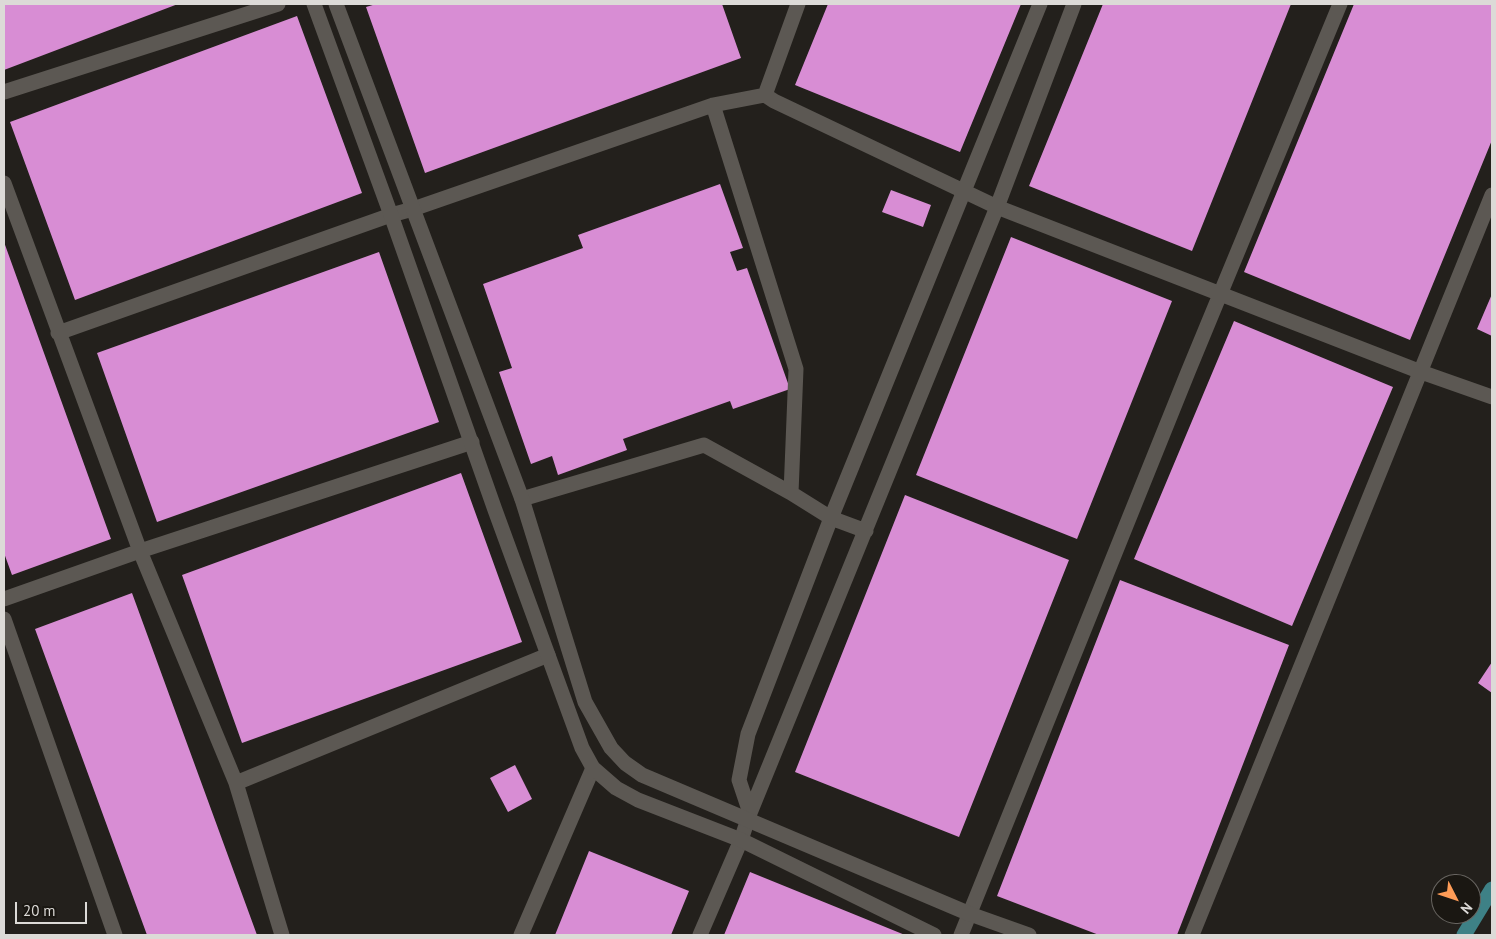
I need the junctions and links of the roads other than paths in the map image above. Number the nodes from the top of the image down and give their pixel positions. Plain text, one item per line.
1 (278, 4) edge
2 (314, 4) edge
3 (336, 4) edge
4 (798, 4) edge
5 (1040, 4) edge
6 (1074, 4) edge
7 (1340, 4) edge
8 (4, 92) edge
9 (765, 95) junction
10 (713, 105) junction
11 (4, 183) edge
12 (965, 191) junction
13 (1492, 195) edge
14 (998, 207) junction
15 (413, 209) junction
16 (391, 215) junction
17 (1220, 293) junction
18 (58, 333) junction
19 (1420, 372) junction
20 (1492, 397) edge
21 (472, 442) junction
22 (790, 493) junction
23 (522, 500) junction
24 (831, 518) junction
25 (866, 531) junction
26 (140, 551) junction
27 (4, 599) edge
28 (4, 619) edge
29 (548, 655) junction
30 (593, 768) junction
31 (236, 783) junction
32 (749, 817) junction
33 (741, 840) junction
34 (1492, 889) edge
35 (970, 914) junction
36 (115, 935) edge
37 (282, 935) edge
38 (521, 935) edge
39 (700, 935) edge
40 (934, 935) edge
41 (961, 935) edge
42 (1029, 935) edge
43 (1192, 935) edge
44 (1464, 935) edge

1 - 8 street
2 - 16 street
3 - 15 street
4 - 9 street
5 - 12 street
6 - 14 street
7 - 17 street
9 - 10 street
9 - 12 street
10 - 15 street
10 - 22 street
11 - 18 street
12 - 14 street
12 - 24 street
13 - 19 street
14 - 17 street
14 - 25 street
15 - 16 street
15 - 23 street
16 - 18 street
16 - 21 street
17 - 19 street
17 - 35 street
18 - 26 street
19 - 20 street
19 - 43 street
21 - 26 street
21 - 29 street
22 - 23 street
22 - 24 street
23 - 32 street
24 - 25 street
24 - 32 street
25 - 32 street
26 - 27 street
26 - 31 street
28 - 36 street
29 - 30 street
29 - 31 street
30 - 33 street
30 - 38 street
31 - 37 street
32 - 33 street
32 - 35 street
33 - 39 street
33 - 40 street
34 - 44 main road
35 - 41 street
35 - 42 street

